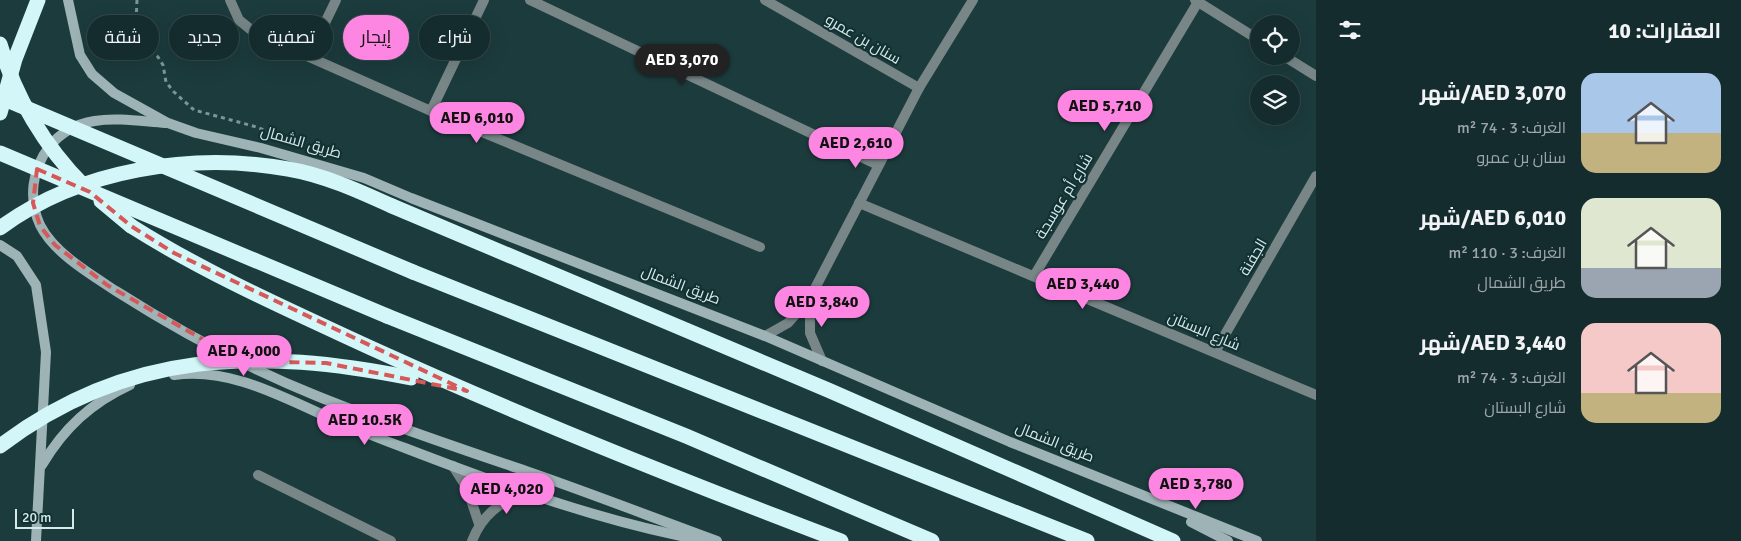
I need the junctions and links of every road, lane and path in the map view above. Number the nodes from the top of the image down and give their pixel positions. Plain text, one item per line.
1 (38, 0) edge
2 (68, 0) edge
3 (137, 0) edge
4 (230, 0) edge
5 (336, 0) edge
6 (484, 0) edge
7 (530, 0) edge
8 (765, 0) edge
9 (973, 0) edge
10 (1196, 1) edge
11 (329, 15) edge
12 (249, 29) edge
13 (1250, 34) edge
14 (0, 44) edge
15 (318, 60) edge
16 (1298, 65) edge
17 (1316, 76) edge
18 (919, 88) junction
19 (0, 97) edge
20 (431, 111) junction
21 (0, 113) edge
22 (168, 123) junction
23 (288, 139) dead end
24 (0, 153) edge
25 (878, 165) junction
26 (1316, 176) edge
27 (859, 203) junction
28 (0, 228) edge
29 (0, 245) edge
30 (760, 247) dead end
31 (1034, 276) junction
32 (810, 298) junction
33 (765, 336) junction
34 (1216, 352) junction
35 (822, 361) junction
36 (467, 392) junction
37 (1316, 395) edge
38 (0, 446) edge
39 (42, 465) junction
40 (453, 466) junction
41 (258, 475) dead end
42 (525, 492) junction
43 (1153, 501) junction
44 (479, 524) junction
45 (36, 541) edge
46 (391, 541) edge
47 (472, 541) edge
48 (706, 541) edge
49 (717, 541) edge
50 (841, 541) edge
51 (932, 541) edge
52 (1087, 541) edge
53 (1173, 541) edge
54 (1228, 541) edge
55 (1257, 541) edge

1 - 21 highway
2 - 22 main road, طريق الشمال
3 - 23 path
4 - 12 street
5 - 11 street
6 - 20 street
7 - 25 street
8 - 18 street, سنان بن عمرو
9 - 18 street
10 - 13 street
10 - 31 street, شارع أم عوسجة
14 - 36 highway, bridge
15 - 20 street
16 - 17 street
18 - 25 street
19 - 52 highway, bridge
20 - 30 street
22 - 33 main road, طريق الشمال
22 - 49 main road
24 - 51 highway, bridge
25 - 27 street
26 - 34 street, الجفنة
27 - 31 street, شارع البستان
27 - 32 street
28 - 53 highway, bridge
29 - 39 main road
31 - 34 street, شارع البستان
32 - 33 street
32 - 35 street
33 - 35 main road, طريق الشمال
34 - 37 street, شارع البستان
35 - 43 main road, طريق الشمال
36 - 38 highway, bridge
36 - 50 highway
39 - 40 main road
39 - 45 main road
40 - 42 main road
40 - 44 street
41 - 46 street
42 - 44 street
42 - 48 main road
43 - 54 main road
43 - 55 main road, طريق الشمال
44 - 47 street

